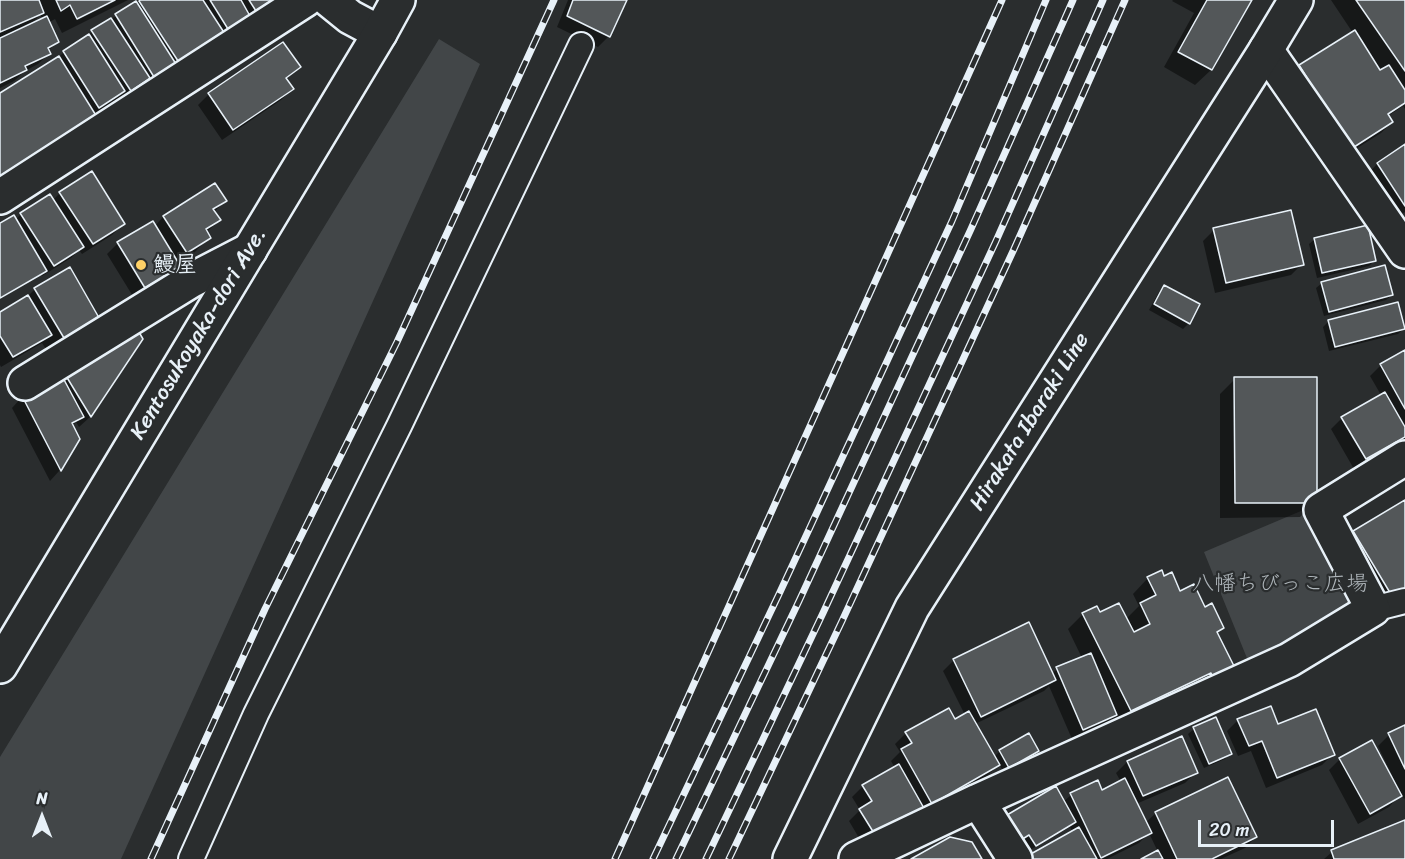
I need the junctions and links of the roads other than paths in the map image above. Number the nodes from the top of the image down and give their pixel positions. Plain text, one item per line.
1 (305, 0) edge
2 (329, 0) edge
3 (398, 0) edge
4 (1296, 0) edge
5 (380, 33) junction
6 (581, 45) dead end
7 (1266, 50) junction
8 (0, 197) edge
9 (1403, 242) edge
10 (250, 250) junction
11 (25, 382) dead end
12 (1405, 458) edge
13 (1405, 601) edge
14 (1373, 609) junction
15 (0, 666) edge
16 (978, 801) junction
17 (191, 859) edge
18 (790, 859) edge
19 (856, 859) edge
20 (1015, 859) edge

1 - 8 street
2 - 5 street
3 - 5 street, Kentosukoyaka-dori Ave.
4 - 7 street, Hirakata Ibaraki Line
5 - 10 street, Kentosukoyaka-dori Ave.
6 - 17 lane
7 - 9 street
7 - 18 street, Hirakata Ibaraki Line
10 - 11 street
10 - 15 street, Kentosukoyaka-dori Ave.
12 - 14 street
13 - 14 lane
14 - 16 street
16 - 19 street
16 - 20 street

